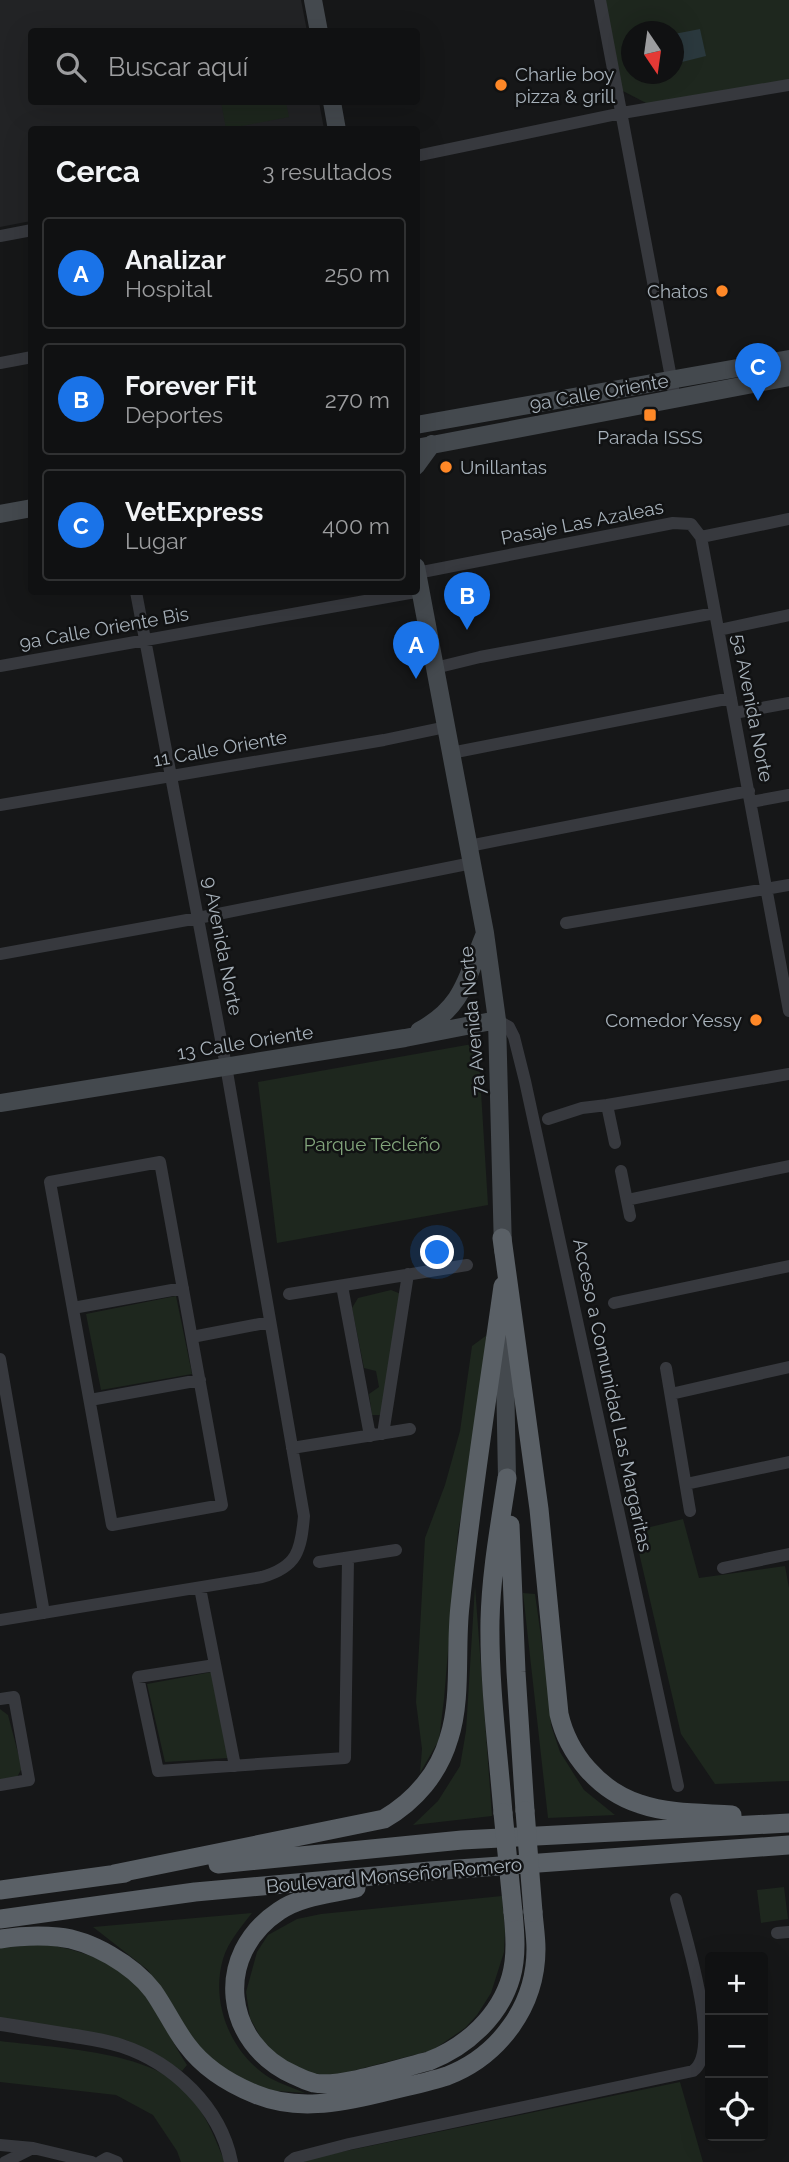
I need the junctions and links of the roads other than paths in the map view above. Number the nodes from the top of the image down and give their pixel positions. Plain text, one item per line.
1 (313, 0) edge
2 (600, 0) edge
3 (318, 28) edge
4 (789, 85) edge
5 (333, 105) edge
6 (622, 113) junction
7 (336, 126) edge
8 (420, 155) edge
9 (28, 231) edge
10 (0, 236) edge
11 (28, 358) edge
12 (789, 359) edge
13 (0, 363) edge
14 (789, 377) edge
15 (672, 380) junction
16 (675, 399) junction
17 (420, 424) edge
18 (424, 446) edge
19 (28, 509) edge
20 (0, 514) edge
21 (789, 519) edge
22 (701, 537) junction
23 (420, 572) edge
24 (420, 586) edge
25 (421, 591) joint
26 (137, 595) edge
27 (398, 595) edge
28 (715, 613) junction
29 (789, 615) edge
30 (719, 630) junction
31 (145, 640) junction
32 (0, 666) edge
33 (435, 668) junction
34 (731, 698) junction
35 (789, 703) edge
36 (734, 713) junction
37 (446, 727) junction
38 (451, 753) junction
39 (171, 776) junction
40 (789, 795) edge
41 (750, 797) junction
42 (0, 806) edge
43 (470, 855) junction
44 (789, 885) edge
45 (767, 888) junction
46 (198, 918) junction
47 (566, 923) dead end
48 (485, 933) junction
49 (0, 954) edge
50 (789, 1011) edge
51 (497, 1020) junction
52 (405, 1038) junction
53 (226, 1066) junction
54 (789, 1074) edge
55 (0, 1103) edge
56 (607, 1105) junction
57 (548, 1119) dead end
58 (615, 1143) dead end
59 (789, 1166) edge
60 (621, 1171) dead end
61 (626, 1200) junction
62 (630, 1216) dead end
63 (502, 1238) junction
64 (467, 1265) dead end
65 (789, 1266) edge
66 (408, 1275) junction
67 (342, 1286) junction
68 (503, 1286) junction
69 (183, 1288) junction
70 (289, 1294) dead end
71 (614, 1303) dead end
72 (73, 1308) junction
73 (270, 1322) junction
74 (192, 1337) junction
75 (0, 1359) edge
76 (789, 1367) edge
77 (666, 1368) dead end
78 (1, 1376) edge
79 (200, 1380) junction
80 (671, 1394) junction
81 (90, 1400) junction
82 (410, 1429) dead end
83 (377, 1435) junction
84 (292, 1448) junction
85 (789, 1462) edge
86 (507, 1478) junction
87 (686, 1484) junction
88 (690, 1511) dead end
89 (397, 1550) dead end
90 (789, 1554) edge
91 (348, 1559) junction
92 (319, 1562) dead end
93 (723, 1568) dead end
94 (200, 1588) junction
95 (44, 1613) junction
96 (0, 1620) edge
97 (215, 1665) junction
98 (0, 1699) edge
99 (235, 1766) junction
100 (0, 1785) edge
101 (678, 1786) dead end
102 (789, 1822) edge
103 (789, 1845) edge
104 (430, 1871) junction
105 (114, 1874) junction
106 (0, 1890) edge
107 (676, 1899) dead end
108 (523, 1912) junction
109 (0, 1919) edge
110 (0, 1939) edge
111 (0, 2024) edge
112 (0, 2145) edge
113 (33, 2148) junction
114 (5, 2162) edge
115 (92, 2162) edge
116 (100, 2162) edge
117 (117, 2162) edge
118 (231, 2162) edge
119 (290, 2162) edge

1 - 3 main road
2 - 6 street
4 - 6 street
5 - 7 main road
6 - 8 street
6 - 15 street
9 - 10 street
11 - 13 street
12 - 15 main road, 9a Calle Oriente
14 - 16 main road, 9a Calle Oriente
15 - 16 street
15 - 17 main road, 9a Calle Oriente
16 - 18 main road, 9a Calle Oriente
19 - 20 main road
21 - 22 street
22 - 23 street, Pasaje Las Azaleas
22 - 28 street, 5a Avenida Norte
24 - 25 main road, 7a Avenida Norte
25 - 33 main road, 7a Avenida Norte
26 - 31 street, 9 Avenida Norte
27 - 31 street, 9a Calle Oriente Bis
28 - 30 street, 5a Avenida Norte
28 - 33 street
29 - 30 street
30 - 34 street, 5a Avenida Norte
31 - 32 street, 9a Calle Oriente Bis
31 - 39 street, 9 Avenida Norte
33 - 37 main road, 7a Avenida Norte
34 - 36 street, 5a Avenida Norte
34 - 38 street
35 - 36 street
36 - 41 street, 5a Avenida Norte
37 - 38 main road, 7a Avenida Norte
37 - 39 street, 11 Calle Oriente
38 - 43 main road, 7a Avenida Norte
39 - 42 street, 11 Calle Oriente
39 - 46 street, 9 Avenida Norte
40 - 41 street
41 - 43 street
41 - 45 street, 5a Avenida Norte
43 - 46 street
43 - 48 main road, 7a Avenida Norte
44 - 45 street
45 - 47 street
45 - 50 street, 5a Avenida Norte
46 - 49 street
46 - 53 street, 9 Avenida Norte
48 - 51 main road, 7a Avenida Norte
48 - 52 main road
51 - 52 main road, 13 Calle Oriente
51 - 63 main road, 7a Avenida Norte
51 - 101 street, Acceso a Comunidad Las Margaritas
52 - 53 main road, 13 Calle Oriente
53 - 55 main road, 13 Calle Oriente
53 - 73 street, 9 Avenida Norte
54 - 56 street
56 - 57 street
56 - 58 street
59 - 61 street
60 - 61 street
61 - 62 street
63 - 68 main road, 7a Avenida Norte
63 - 102 highway
64 - 66 street
65 - 71 street
66 - 67 street
66 - 83 street
67 - 70 street
67 - 83 street
68 - 86 main road, 7a Avenida Norte
68 - 105 highway
69 - 72 street
69 - 72 street
69 - 74 street
72 - 81 street
73 - 74 street
73 - 84 street, 9 Avenida Norte
74 - 79 street
75 - 78 street
76 - 80 street
77 - 80 street
78 - 95 street
79 - 81 street
79 - 81 street
80 - 87 street
82 - 83 street
83 - 84 street
84 - 94 street, 9 Avenida Norte
85 - 87 street
86 - 108 highway, bridge
86 - 108 highway, bridge
87 - 88 street
89 - 91 street
90 - 93 street
91 - 92 street
91 - 99 street
94 - 95 street
94 - 97 street
95 - 96 street
97 - 99 street
97 - 99 street
98 - 100 street
102 - 105 highway, Boulevard Monseñor Romero
103 - 104 highway, Boulevard Monseñor Romero
104 - 108 highway
104 - 109 highway, Boulevard Monseñor Romero
105 - 106 highway, Boulevard Monseñor Romero
107 - 119 street
108 - 110 highway
111 - 118 street
112 - 113 street
113 - 114 street
113 - 115 street
116 - 117 street

